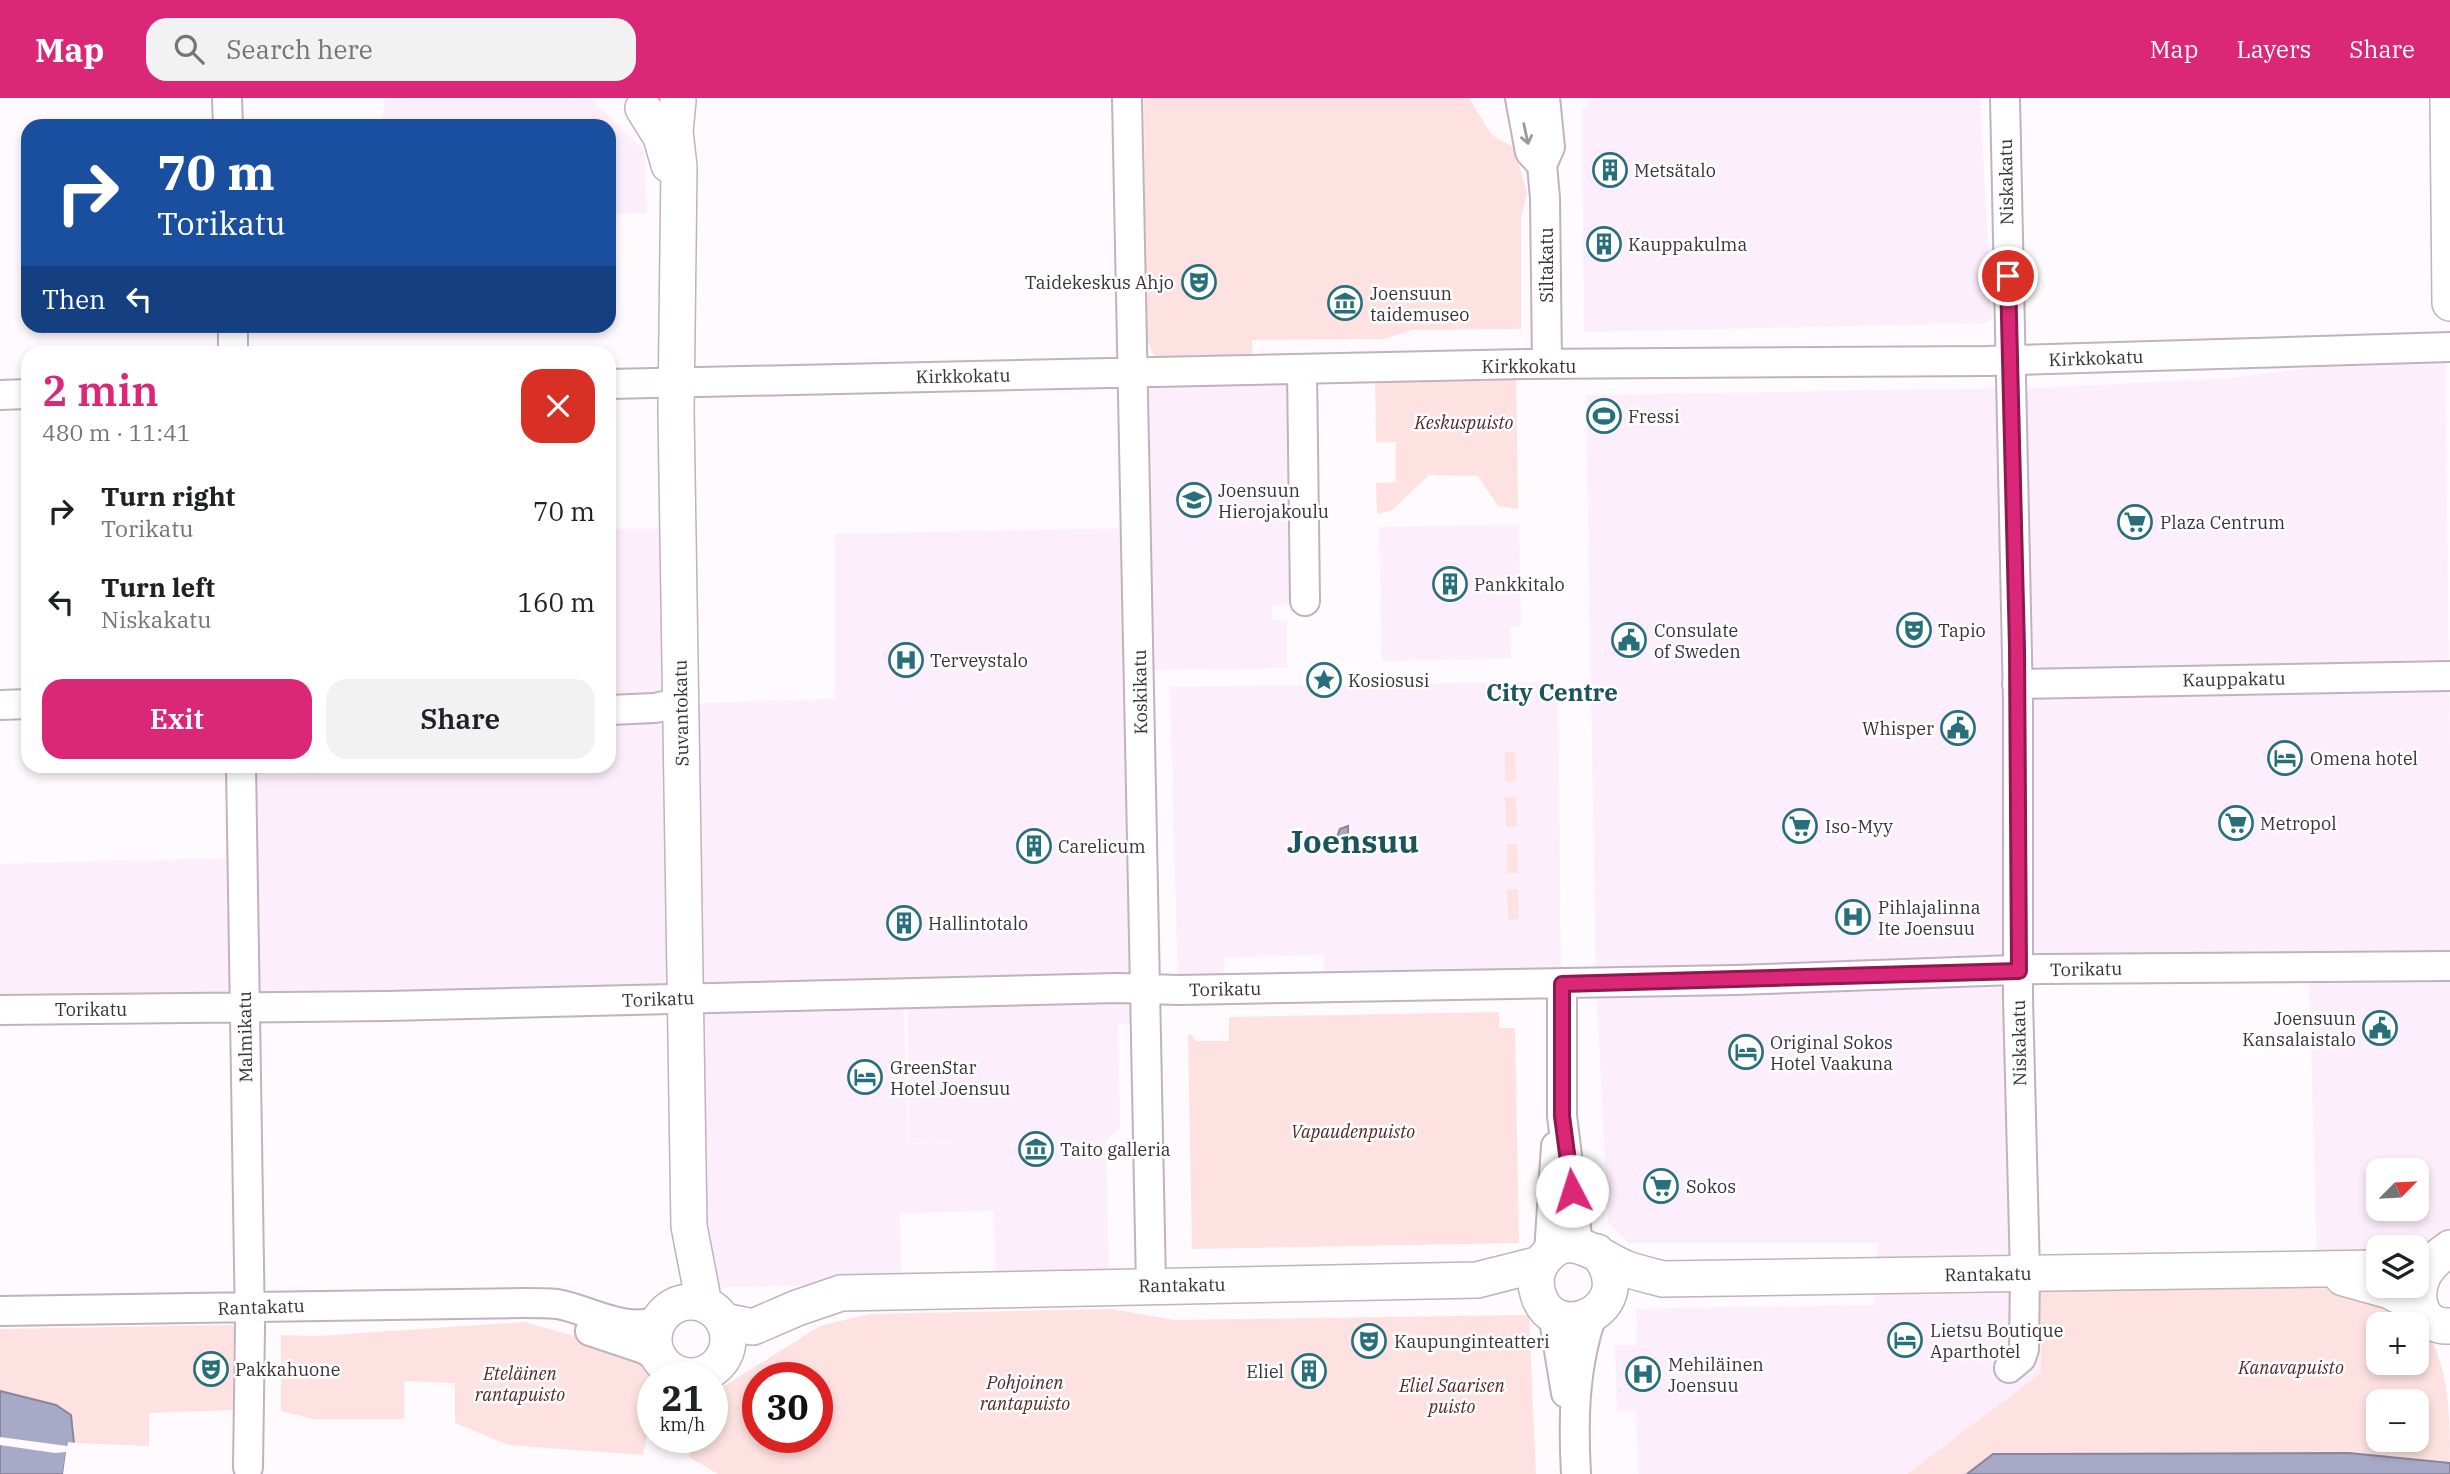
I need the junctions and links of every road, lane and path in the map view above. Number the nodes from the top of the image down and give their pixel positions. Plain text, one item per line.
1 (227, 98) edge
2 (1127, 98) edge
3 (1520, 98) edge
4 (1545, 98) edge
5 (2005, 98) edge
6 (2448, 98) edge
7 (679, 99) edge
8 (634, 103) edge
9 (228, 119) edge
10 (1542, 165) junction
11 (678, 199) junction
12 (2450, 303) edge
13 (2450, 347) edge
14 (2009, 360) junction
15 (1547, 364) junction
16 (1303, 369) junction
17 (1132, 371) junction
18 (616, 384) edge
19 (676, 384) junction
20 (21, 394) edge
21 (0, 395) edge
22 (1305, 601) dead end
23 (2450, 676) edge
24 (2017, 684) junction
25 (681, 702) junction
26 (21, 704) edge
27 (0, 705) edge
28 (616, 709) edge
29 (241, 773) edge
30 (2450, 967) edge
31 (2019, 971) junction
32 (1562, 984) junction
33 (1145, 989) junction
34 (685, 998) junction
35 (245, 1008) junction
36 (0, 1010) edge
37 (2450, 1248) edge
38 (1566, 1253) junction
39 (2366, 1268) edge
40 (2313, 1270) junction
41 (2025, 1273) junction
42 (1663, 1279) junction
43 (1477, 1280) junction
44 (1151, 1286) junction
45 (887, 1291) junction
46 (523, 1303) junction
47 (250, 1308) junction
48 (1548, 1310) junction
49 (2433, 1310) edge
50 (0, 1311) edge
51 (1596, 1312) junction
52 (690, 1313) junction
53 (659, 1358) junction
54 (722, 1360) junction
55 (2009, 1368) dead end
56 (1574, 1434) junction
57 (248, 1467) dead end
58 (1576, 1474) edge

1 - 9 street
2 - 17 street, Koskikatu
3 -> 10 street, Siltakatu
4 - 10 street, Siltakatu
5 - 14 street, Niskakatu
6 - 12 main road
7 - 8 main road
7 - 11 main road, Suvantokatu
8 - 11 main road, Suvantokatu
10 - 15 street, Siltakatu
11 - 19 main road, Suvantokatu
13 - 14 street, Kirkkokatu
14 - 15 street, Kirkkokatu
14 - 24 street, Niskakatu
15 - 16 street, Kirkkokatu
16 - 17 street, Kirkkokatu
16 - 22 street
17 - 19 street, Kirkkokatu
17 - 33 street, Koskikatu
18 - 19 street, Kirkkokatu
19 - 25 main road, Suvantokatu
20 - 21 street
23 - 24 street, Kauppakatu
24 - 31 street, Niskakatu
25 - 28 street
25 - 34 main road, Suvantokatu
26 - 27 street
29 - 35 street, Malmikatu
30 - 31 street, Torikatu
31 - 32 street, Torikatu
31 - 41 street, Niskakatu
32 - 33 street, Torikatu
32 - 38 street
33 - 34 street, Torikatu
33 - 44 street, Koskikatu
34 - 35 street, Torikatu
34 - 52 main road, Suvantokatu
35 - 36 street, Torikatu
35 - 47 street, Malmikatu
37 - 49 main road
38 - 42 main road, Rantakatu
38 - 43 main road, Rantakatu
38 - 48 main road
38 - 51 main road
39 - 40 main road, Rantakatu
40 - 41 main road, Rantakatu
40 - 49 main road, Rantakatu
41 - 42 main road, Rantakatu
41 - 55 street, Niskakatu
42 - 51 main road, Rantakatu
43 - 44 main road, Rantakatu
43 - 48 main road, Rantakatu
44 - 45 main road, Rantakatu
45 - 52 main road, Rantakatu
45 - 54 main road, Rantakatu
46 - 47 street, Rantakatu
46 - 52 street, Rantakatu
46 - 53 street, Rantakatu
47 - 50 street, Rantakatu
47 - 57 street, Malmikatu
48 - 51 main road
48 - 56 street
51 - 56 street
52 - 53 main road
52 - 54 main road
53 - 54 main road
56 - 58 street

